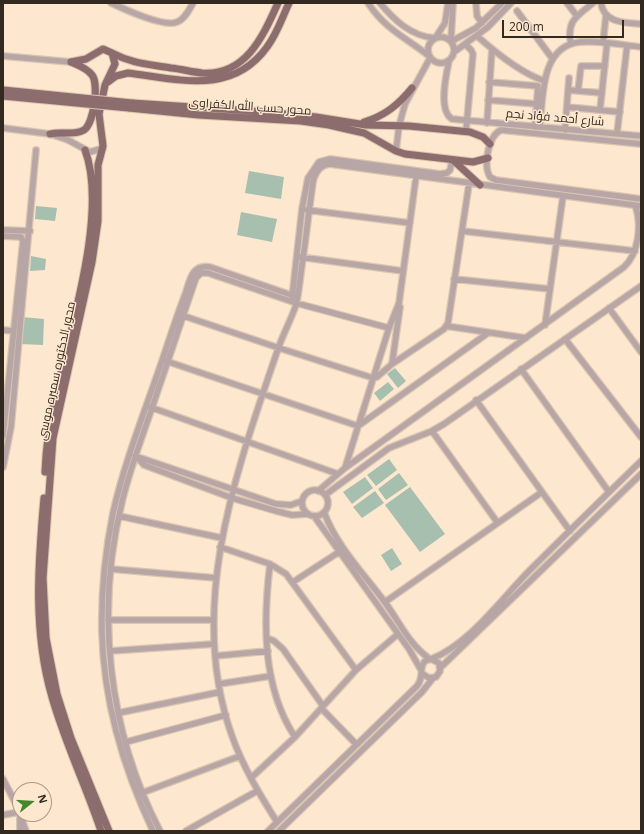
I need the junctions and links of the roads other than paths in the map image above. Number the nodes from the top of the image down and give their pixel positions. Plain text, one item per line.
1 (111, 3) edge
2 (193, 3) edge
3 (278, 3) edge
4 (289, 3) edge
5 (368, 3) edge
6 (380, 3) edge
7 (448, 3) edge
8 (453, 3) edge
9 (476, 3) edge
10 (502, 3) edge
11 (511, 3) edge
12 (567, 3) edge
13 (594, 3) edge
14 (122, 5) edge
15 (601, 5) edge
16 (517, 11) dead end
17 (606, 15) junction
18 (577, 16) junction
19 (482, 23) junction
20 (641, 24) edge
21 (477, 36) junction
22 (435, 38) junction
23 (451, 41) junction
24 (605, 43) junction
25 (465, 44) junction
26 (571, 44) junction
27 (627, 46) junction
28 (641, 47) edge
29 (492, 49) junction
30 (454, 52) junction
31 (112, 53) junction
32 (3, 56) edge
33 (430, 57) junction
34 (552, 58) junction
35 (122, 59) junction
36 (449, 61) junction
37 (71, 62) junction
38 (605, 66) junction
39 (123, 74) junction
40 (569, 78) dead end
41 (545, 81) junction
42 (489, 82) junction
43 (106, 83) junction
44 (412, 88) junction
45 (3, 90) edge
46 (568, 90) junction
47 (578, 91) junction
48 (602, 93) junction
49 (3, 96) edge
50 (488, 100) junction
51 (537, 104) junction
52 (130, 106) junction
53 (567, 107) junction
54 (600, 110) junction
55 (620, 112) junction
56 (467, 121) junction
57 (487, 123) junction
58 (359, 124) junction
59 (399, 126) junction
60 (537, 127) junction
61 (3, 128) edge
62 (565, 130) junction
63 (466, 131) junction
64 (50, 134) junction
65 (617, 134) junction
66 (641, 136) edge
67 (490, 144) junction
68 (641, 144) edge
69 (103, 148) junction
70 (36, 150) dead end
71 (85, 150) junction
72 (396, 151) junction
73 (488, 158) junction
74 (453, 161) junction
75 (318, 166) junction
76 (416, 177) junction
77 (469, 184) junction
78 (480, 185) junction
79 (563, 196) junction
80 (641, 199) edge
81 (638, 205) edge
82 (302, 209) junction
83 (309, 210) junction
84 (410, 223) junction
85 (640, 225) edge
86 (3, 230) edge
87 (30, 231) junction
88 (462, 231) junction
89 (3, 236) edge
90 (557, 241) junction
91 (635, 251) junction
92 (300, 257) junction
93 (403, 271) junction
94 (454, 279) junction
95 (641, 286) edge
96 (550, 289) junction
97 (295, 299) junction
98 (399, 303) junction
99 (609, 308) junction
100 (180, 314) junction
101 (545, 325) junction
102 (446, 326) junction
103 (389, 328) junction
104 (3, 330) edge
105 (14, 331) junction
106 (488, 333) junction
107 (526, 338) junction
108 (565, 339) junction
109 (278, 348) junction
110 (641, 352) edge
111 (165, 361) junction
112 (392, 364) junction
113 (521, 369) junction
114 (374, 378) junction
115 (263, 395) junction
116 (476, 400) junction
117 (146, 406) junction
118 (152, 408) junction
119 (358, 426) junction
120 (432, 431) junction
121 (3, 436) edge
122 (641, 437) edge
123 (248, 442) junction
124 (6, 444) edge
125 (130, 455) junction
126 (136, 456) junction
127 (641, 461) edge
128 (3, 467) edge
129 (345, 468) junction
130 (338, 474) junction
131 (641, 474) edge
132 (123, 487) junction
133 (233, 489) junction
134 (318, 490) junction
135 (542, 492) junction
136 (609, 492) junction
137 (325, 495) junction
138 (232, 498) junction
139 (302, 501) junction
140 (324, 512) junction
141 (311, 515) junction
142 (119, 516) junction
143 (497, 522) junction
144 (570, 530) junction
145 (222, 538) junction
146 (220, 547) junction
147 (339, 552) junction
148 (270, 564) junction
149 (111, 569) junction
150 (528, 572) junction
151 (216, 578) junction
152 (534, 578) junction
153 (293, 582) junction
154 (385, 602) junction
155 (108, 620) junction
156 (213, 620) junction
157 (398, 634) junction
158 (267, 638) junction
159 (214, 644) junction
160 (110, 651) junction
161 (268, 651) junction
162 (214, 656) junction
163 (431, 659) junction
164 (440, 668) junction
165 (356, 670) junction
166 (422, 672) junction
167 (271, 676) junction
168 (433, 678) junction
169 (113, 683) junction
170 (106, 684) junction
171 (219, 684) junction
172 (220, 692) junction
173 (322, 707) junction
174 (118, 713) junction
175 (226, 715) junction
176 (295, 737) junction
177 (126, 742) junction
178 (356, 744) junction
179 (240, 756) junction
180 (251, 778) junction
181 (3, 779) edge
182 (257, 791) junction
183 (140, 794) junction
184 (12, 799) edge
185 (277, 822) junction
186 (102, 831) edge
187 (109, 831) edge
188 (154, 831) edge
189 (160, 831) edge
190 (186, 831) edge
191 (268, 831) edge
192 (278, 831) edge

1 - 14 street
2 - 14 street
3 - 35 main road
4 - 39 main road
5 - 33 street
6 - 22 street
7 - 22 street
8 - 23 street
9 - 19 street
10 - 19 street
11 - 21 street
12 - 18 street
13 - 15 street
13 - 18 street
15 - 17 street
16 - 34 street
17 - 20 street
17 - 24 street
18 - 26 street
19 - 23 street
21 - 25 street
21 - 29 street
22 - 23 street
22 - 33 street
23 - 30 street
24 - 26 street
24 - 27 street
24 - 38 street
25 - 30 street
25 - 56 street
26 - 34 street
27 - 28 street
27 - 55 street
29 - 41 street
29 - 42 street
30 - 36 street
31 - 35 main road
31 - 37 main road
31 - 43 main road, محور الدكتوره سميره موسى
32 - 37 street
33 - 36 street
33 - 44 street
34 - 41 street
35 - 39 main road
36 - 56 street, شارع أحمد فؤاد نجم
37 - 64 main road
38 - 47 street
38 - 48 street
39 - 43 main road
40 - 46 street
41 - 60 street
42 - 50 street
42 - 51 street
43 - 69 main road, محور الدكتوره سميره موسى
44 - 58 main road
44 - 59 street
45 - 52 main road, محور حسب الله الكفراوى, bridge
46 - 47 street
46 - 53 street
47 - 48 street
48 - 54 street
49 - 52 main road, محور حسب الله الكفراوى, bridge
50 - 51 street
50 - 57 street
51 - 60 street
52 - 58 main road, محور حسب الله الكفراوى
52 - 72 main road, محور حسب الله الكفراوى
53 - 54 street
53 - 62 street
54 - 55 street
55 - 65 street
56 - 57 street, شارع أحمد فؤاد نجم
56 - 63 street
57 - 60 street, شارع أحمد فؤاد نجم
58 - 59 main road, محور حسب الله الكفراوى
59 - 63 main road, محور حسب الله الكفراوى
59 - 72 street
60 - 62 street, شارع أحمد فؤاد نجم
61 - 64 street
62 - 65 street, شارع أحمد فؤاد نجم
63 - 67 main road, محور حسب الله الكفراوى
64 - 71 street
65 - 66 street, شارع أحمد فؤاد نجم
67 - 68 street, شارع أحمد فؤاد نجم
67 - 73 street
69 - 71 street
69 - 187 main road, محور الدكتوره سميره موسى
70 - 87 street
71 - 186 main road, محور الدكتوره سميره موسى
72 - 74 main road, محور حسب الله الكفراوى
73 - 74 main road, محور حسب الله الكفراوى
73 - 80 street
74 - 75 street
74 - 78 main road
75 - 76 street
75 - 82 street
75 - 83 street
76 - 77 street
76 - 84 street
77 - 78 street
77 - 88 street
78 - 79 street
79 - 81 street
79 - 90 street
81 - 85 street
82 - 83 street
82 - 92 street
83 - 84 street
83 - 92 street
84 - 93 street
85 - 91 street
86 - 87 street
87 - 124 street
88 - 90 street
88 - 94 street
89 - 105 street
90 - 91 street
90 - 96 street
91 - 101 street
92 - 93 street
92 - 97 street
93 - 98 street
94 - 96 street
94 - 102 street
95 - 99 street
96 - 101 street
97 - 100 street
97 - 103 street
97 - 109 street
98 - 103 street
98 - 112 street
99 - 108 street
99 - 110 street
100 - 109 street
100 - 111 street
101 - 107 street
102 - 106 street
102 - 112 street
103 - 114 street
104 - 105 street
105 - 121 street
106 - 107 street
106 - 119 street
107 - 129 street
108 - 113 street
108 - 122 street
109 - 114 street
109 - 115 street
111 - 115 street
111 - 117 street
111 - 118 street
112 - 114 street
113 - 116 street
113 - 136 street
114 - 119 street
115 - 119 street
115 - 123 street
116 - 120 street
116 - 135 street
117 - 118 street
117 - 125 street
118 - 123 street
118 - 126 street
119 - 129 street
120 - 137 street
120 - 143 street
123 - 130 street
123 - 133 street
124 - 128 street
125 - 126 street
125 - 132 street
126 - 132 street
126 - 133 street
126 - 138 street
127 - 136 street
129 - 130 street
130 - 134 street
131 - 152 street
132 - 142 street
132 - 170 street
133 - 138 street
133 - 139 street
134 - 137 street
134 - 139 street
135 - 143 street
135 - 144 street
136 - 144 street
137 - 140 street
138 - 141 street
138 - 145 street
139 - 141 street
140 - 141 street
140 - 154 street
141 - 147 street
142 - 145 street
142 - 149 street
143 - 154 street
144 - 150 street
145 - 146 street
146 - 148 street
146 - 151 street
147 - 153 street
147 - 157 street
148 - 153 street
148 - 158 street
149 - 151 street
149 - 155 street
150 - 152 street
150 - 163 street
151 - 156 street
152 - 164 street
153 - 165 street
154 - 163 street
155 - 156 street
155 - 160 street
156 - 159 street
157 - 165 street
157 - 166 street
158 - 161 street
158 - 173 street
159 - 160 street
159 - 162 street
160 - 169 street
161 - 162 street
161 - 167 street
162 - 171 street
163 - 164 street
163 - 166 street
164 - 168 street
165 - 173 street
166 - 168 street
166 - 178 street
167 - 171 street
167 - 176 street
168 - 192 street
169 - 170 street
169 - 174 street
170 - 183 street
171 - 172 street
172 - 174 street
172 - 175 street
173 - 176 street
173 - 178 street
174 - 177 street
175 - 177 street
175 - 179 street
176 - 180 street
177 - 183 street
178 - 185 street
179 - 180 street
179 - 183 street
180 - 182 street
181 - 184 street
182 - 185 street
182 - 190 street
183 - 188 street
183 - 189 street
185 - 191 street

